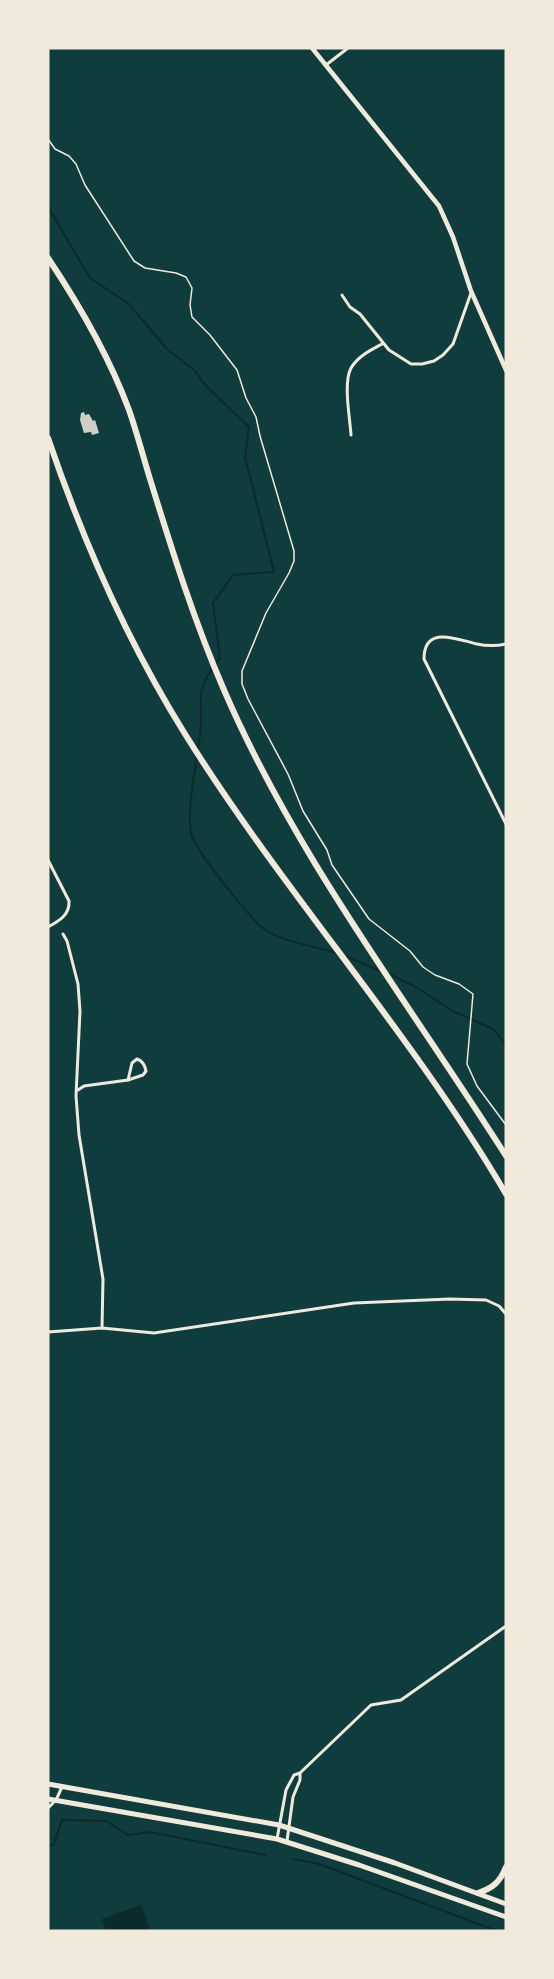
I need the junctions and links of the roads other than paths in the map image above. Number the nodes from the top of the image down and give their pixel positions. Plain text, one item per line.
1 (312, 48) edge
2 (348, 48) edge
3 (325, 66) junction
4 (48, 258) edge
5 (471, 291) junction
6 (342, 295) dead end
7 (382, 344) junction
8 (506, 370) edge
9 (351, 435) dead end
10 (48, 438) edge
11 (506, 644) edge
12 (506, 824) edge
13 (48, 860) edge
14 (48, 927) edge
15 (63, 934) dead end
16 (128, 1080) junction
17 (77, 1092) junction
18 (506, 1156) edge
19 (506, 1194) edge
20 (506, 1314) edge
21 (102, 1328) junction
22 (48, 1332) edge
23 (506, 1626) edge
24 (300, 1773) junction
25 (48, 1784) edge
26 (62, 1787) junction
27 (48, 1799) edge
28 (56, 1800) junction
29 (48, 1808) edge
30 (279, 1825) junction
31 (287, 1828) junction
32 (277, 1839) junction
33 (286, 1842) junction
34 (506, 1867) edge
35 (478, 1893) junction
36 (506, 1904) edge
37 (506, 1917) edge

1 - 3 street
2 - 3 street
3 - 5 street
4 - 18 highway
5 - 7 street
5 - 8 street
6 - 7 street
7 - 9 street
10 - 19 highway
11 - 12 street
13 - 14 street
15 - 17 street
16 - 16 street
16 - 17 street
17 - 21 street
20 - 21 street
21 - 22 street
23 - 24 street
24 - 30 street
24 - 31 street
25 - 26 main road
26 - 28 street
26 - 30 main road
27 - 28 main road
28 - 29 street
28 - 32 main road
30 - 31 main road
30 - 32 street
31 - 33 street
31 - 35 main road
32 - 33 main road
33 - 37 main road
34 - 35 highway
35 - 36 main road

